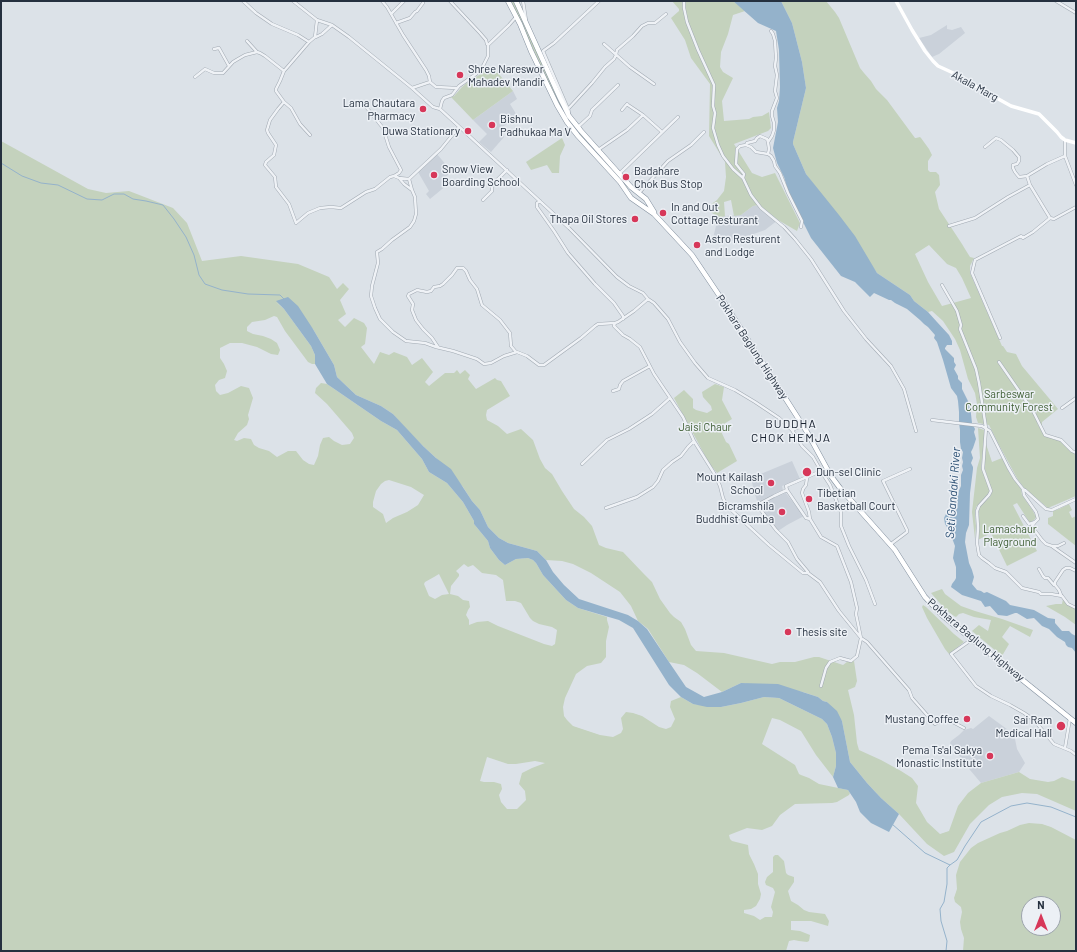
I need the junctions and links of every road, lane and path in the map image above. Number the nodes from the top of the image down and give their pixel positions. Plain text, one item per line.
1 (243, 1) edge
2 (293, 1) edge
3 (382, 1) edge
4 (404, 1) edge
5 (450, 1) edge
6 (508, 1) edge
7 (516, 1) edge
8 (523, 1) edge
9 (599, 1) edge
10 (684, 1) edge
11 (896, 1) edge
12 (1056, 1) edge
13 (423, 3) dead end
14 (392, 13) junction
15 (1076, 13) edge
16 (666, 14) dead end
17 (516, 17) junction
18 (317, 20) junction
19 (396, 23) junction
20 (332, 25) junction
21 (528, 26) junction
22 (771, 31) dead end
23 (315, 37) junction
24 (247, 41) dead end
25 (309, 42) junction
26 (604, 44) dead end
27 (488, 45) junction
28 (214, 49) dead end
29 (257, 52) junction
30 (616, 55) junction
31 (229, 66) junction
32 (284, 71) junction
33 (195, 77) dead end
34 (430, 82) junction
35 (654, 84) dead end
36 (618, 85) dead end
37 (412, 88) junction
38 (457, 88) junction
39 (284, 102) junction
40 (363, 103) dead end
41 (440, 109) junction
42 (568, 109) junction
43 (622, 110) dead end
44 (643, 115) junction
45 (569, 116) junction
46 (678, 117) dead end
47 (459, 127) junction
48 (578, 128) junction
49 (662, 132) junction
50 (704, 132) dead end
51 (310, 135) dead end
52 (1065, 140) junction
53 (768, 142) junction
54 (1076, 143) edge
55 (746, 145) junction
56 (985, 147) dead end
57 (598, 150) junction
58 (768, 154) junction
59 (1065, 156) junction
60 (507, 170) junction
61 (619, 174) junction
62 (394, 176) junction
63 (1027, 176) junction
64 (399, 178) junction
65 (743, 178) junction
66 (409, 179) junction
67 (1030, 185) junction
68 (1076, 185) edge
69 (412, 190) junction
70 (639, 193) junction
71 (483, 200) dead end
72 (540, 201) junction
73 (1076, 207) edge
74 (654, 214) junction
75 (1050, 218) junction
76 (949, 226) dead end
77 (801, 227) dead end
78 (942, 285) dead end
79 (648, 299) junction
80 (623, 319) junction
81 (615, 323) junction
82 (1000, 338) dead end
83 (438, 347) junction
84 (517, 352) junction
85 (999, 362) dead end
86 (650, 366) junction
87 (613, 391) dead end
88 (670, 398) junction
89 (1076, 398) edge
90 (1062, 408) dead end
91 (932, 420) dead end
92 (802, 426) junction
93 (986, 428) junction
94 (792, 430) junction
95 (916, 431) dead end
96 (694, 441) junction
97 (1076, 453) edge
98 (582, 464) dead end
99 (910, 469) dead end
100 (821, 471) junction
101 (807, 477) junction
102 (1023, 489) junction
103 (787, 490) junction
104 (1076, 499) edge
105 (606, 508) dead end
106 (1023, 516) dead end
107 (810, 519) junction
108 (1035, 522) junction
109 (1064, 543) dead end
110 (890, 544) junction
111 (1052, 546) junction
112 (1076, 563) edge
113 (1039, 569) dead end
114 (1076, 571) edge
115 (808, 573) junction
116 (1055, 585) junction
117 (1062, 596) junction
118 (875, 604) dead end
119 (1076, 608) edge
120 (861, 638) junction
121 (972, 639) junction
122 (821, 686) dead end
123 (1070, 718) junction
124 (1076, 723) edge
125 (964, 728) dead end
126 (1065, 748) junction
127 (1076, 755) edge

1 - 25 street
2 - 18 street
3 - 14 street
4 - 14 street
5 - 27 street
6 - 17 highway, Pokhara Baglung Highway
7 - 21 highway, Pokhara Baglung Highway
8 - 21 street
9 - 42 street
10 - 65 street
11 - 52 main road, Akala Marg
12 - 15 street
13 - 19 street
14 - 19 street
16 - 30 street
17 - 27 street
17 - 74 highway, Pokhara Baglung Highway
18 - 20 street
18 - 23 street
19 - 34 street
20 - 23 street
20 - 37 street
21 - 45 highway, Pokhara Baglung Highway
22 - 53 street
23 - 25 street
24 - 29 street
25 - 32 street
26 - 30 street
27 - 38 street
28 - 31 street
29 - 31 street
29 - 32 street
30 - 35 street
30 - 42 street
31 - 33 street
32 - 39 street
34 - 37 street
34 - 38 street
36 - 48 street
37 - 41 street
38 - 41 street
39 - 51 street
39 - 62 street
40 - 62 street
41 - 47 street
42 - 45 street
43 - 44 street
44 - 49 street
44 - 57 street
45 - 48 highway, Pokhara Baglung Highway
46 - 49 street
47 - 60 street
47 - 66 street
48 - 57 highway, Pokhara Baglung Highway
49 - 61 street
50 - 70 street
52 - 54 main road, Akala Marg
52 - 59 street
53 - 55 street
53 - 58 street
55 - 58 street
55 - 65 street
56 - 63 street
57 - 61 highway, Pokhara Baglung Highway
58 - 77 street
59 - 63 street
59 - 68 street
60 - 71 street
60 - 72 street
61 - 70 highway, Pokhara Baglung Highway
62 - 64 street
63 - 67 street
64 - 66 street
64 - 69 street
65 - 95 street
66 - 69 street
67 - 75 street
67 - 76 street
69 - 83 street
70 - 74 highway, Pokhara Baglung Highway
72 - 79 street
72 - 80 street
73 - 75 street
74 - 92 highway, Pokhara Baglung Highway
75 - 82 street
78 - 93 street
79 - 80 street
79 - 94 street
80 - 81 street
81 - 84 street
81 - 86 street
83 - 84 street
83 - 84 street
85 - 97 street
86 - 87 street
86 - 88 street
88 - 96 street
88 - 98 street
89 - 90 street
91 - 93 street
92 - 94 street
92 - 110 highway, Pokhara Baglung Highway
93 - 102 street
93 - 117 street
94 - 100 street
96 - 105 street
96 - 115 street
99 - 110 street
100 - 101 street
100 - 118 street
101 - 103 street
101 - 107 street
102 - 104 street
102 - 108 street
103 - 107 street
103 - 115 street
106 - 108 street
107 - 120 street
108 - 111 street
109 - 111 street
110 - 121 highway, Pokhara Baglung Highway
111 - 112 street
113 - 116 street
114 - 116 street
115 - 120 street
116 - 117 street
117 - 119 street
120 - 122 street
120 - 125 street
121 - 123 highway, Pokhara Baglung Highway
121 - 126 street
123 - 124 highway, Pokhara Baglung Highway
123 - 126 street
126 - 127 street

